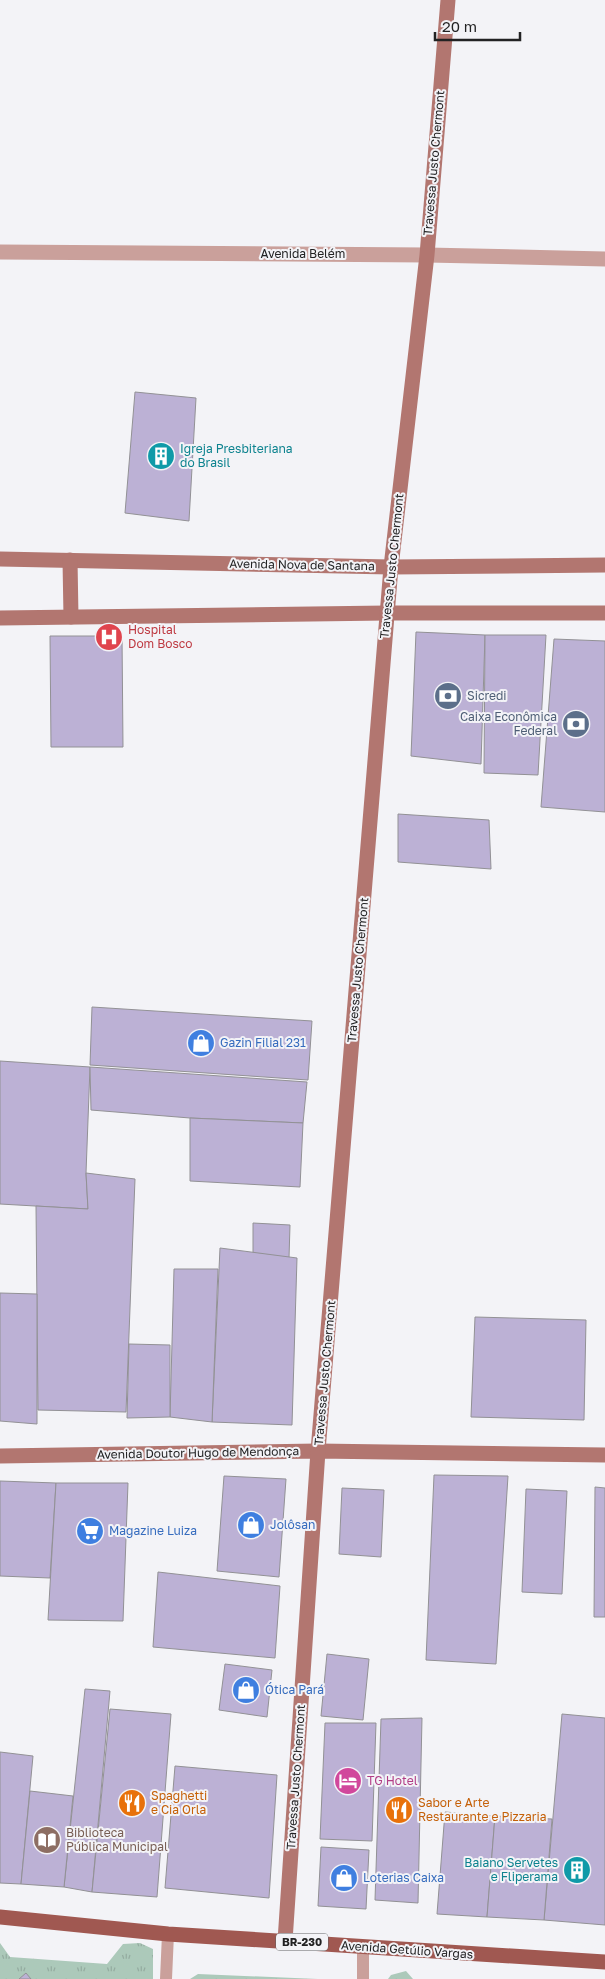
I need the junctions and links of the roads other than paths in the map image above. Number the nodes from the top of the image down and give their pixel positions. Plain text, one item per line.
1 (448, 0) edge
2 (0, 252) edge
3 (427, 254) junction
4 (605, 259) edge
5 (0, 559) edge
6 (70, 560) junction
7 (605, 565) edge
8 (391, 567) junction
9 (387, 613) junction
10 (605, 613) edge
11 (71, 617) junction
12 (0, 618) edge
13 (318, 1451) junction
14 (605, 1454) edge
15 (0, 1456) edge
16 (0, 1918) edge
17 (168, 1934) junction
18 (285, 1941) junction
19 (363, 1947) junction
20 (605, 1962) edge
21 (166, 1979) edge
22 (363, 1979) edge

1 - 3 street, Travessa Justo Chermont
2 - 3 street, Avenida Belém
3 - 4 street, Avenida Belém
3 - 8 street, Travessa Justo Chermont
5 - 6 street, Avenida Nova de Santana
6 - 8 street, Avenida Nova de Santana
6 - 11 street
7 - 8 street, Avenida Nova de Santana
8 - 9 street, Travessa Justo Chermont
9 - 10 street
9 - 11 street
9 - 13 street, Travessa Justo Chermont
11 - 12 street
13 - 14 street, Avenida Doutor Hugo de Mendonça
13 - 15 street, Avenida Doutor Hugo de Mendonça
13 - 18 street, Travessa Justo Chermont
16 - 17 main road, Avenida Getúlio Vargas / BR-230
17 - 18 main road, Avenida Getúlio Vargas / BR-230
17 - 21 lane
18 - 19 main road, Avenida Getúlio Vargas / BR-230
19 - 20 main road, Avenida Getúlio Vargas / BR-230
19 - 22 lane

